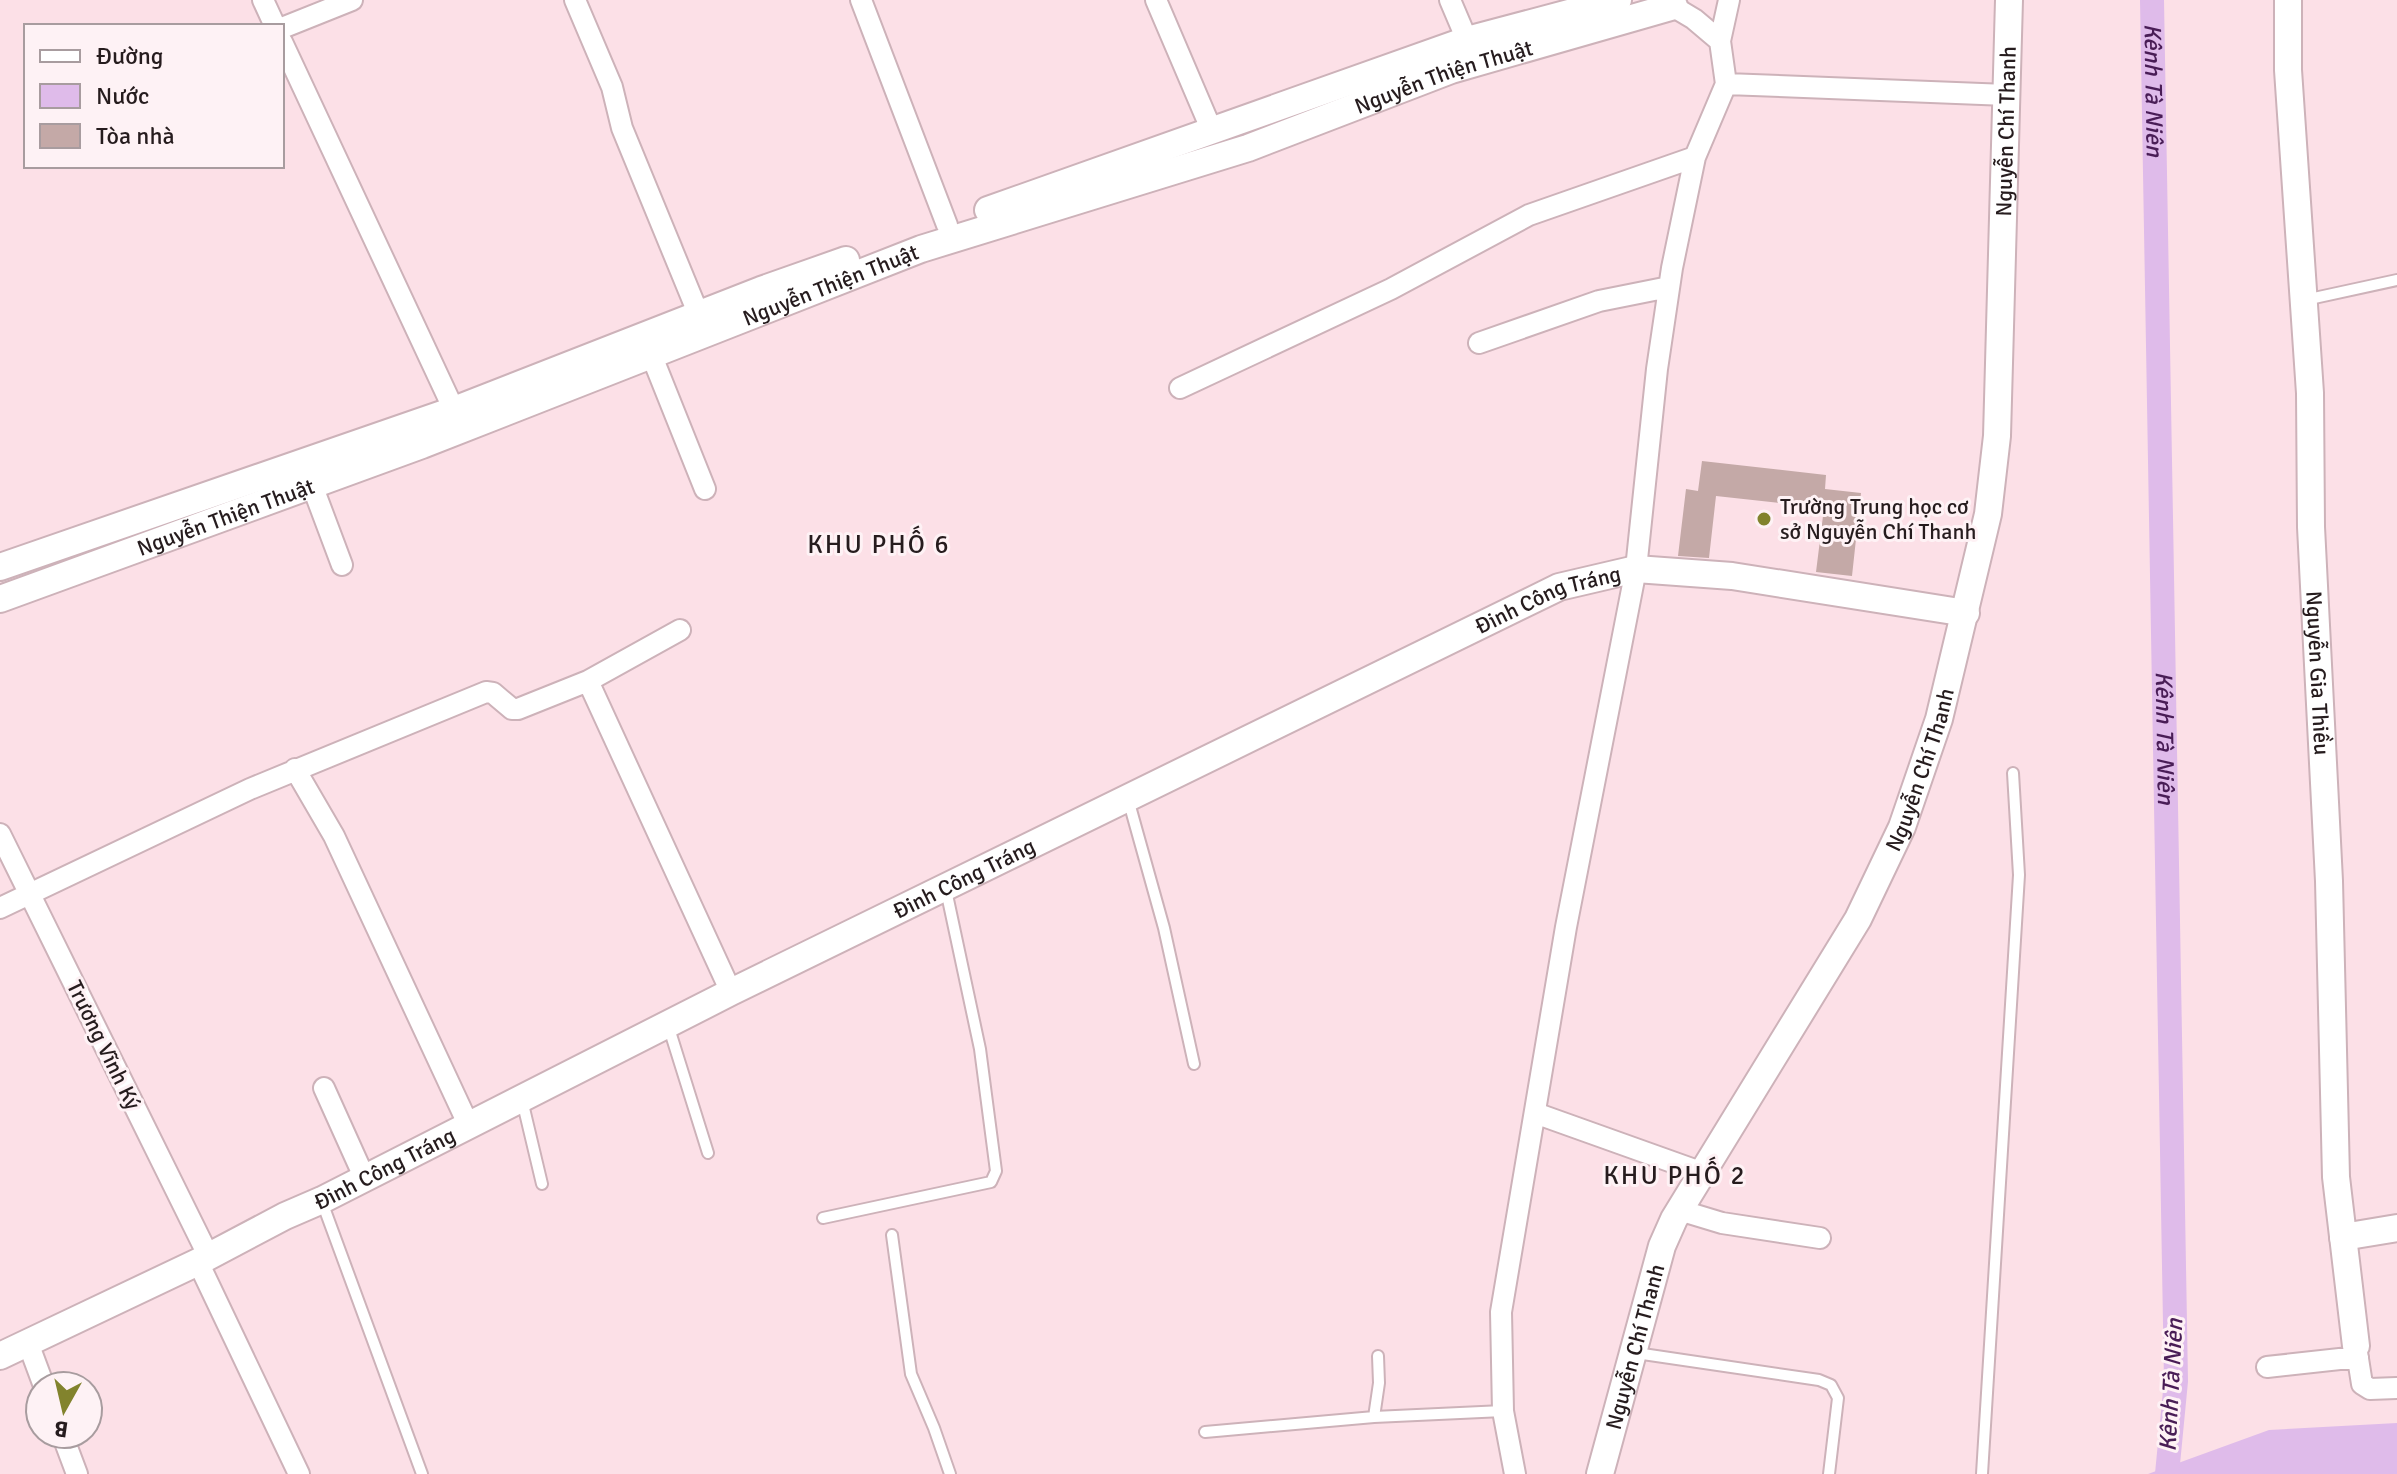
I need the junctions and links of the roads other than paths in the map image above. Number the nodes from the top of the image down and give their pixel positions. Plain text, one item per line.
1 (263, 0) edge
2 (352, 0) edge
3 (575, 0) edge
4 (861, 0) edge
5 (1156, 0) edge
6 (1450, 0) edge
7 (1618, 0) edge
8 (1729, 0) edge
9 (2009, 0) edge
10 (2288, 0) edge
11 (1668, 3) edge
12 (274, 24) edge
13 (284, 27) edge
14 (1467, 40) junction
15 (1720, 41) junction
16 (284, 46) edge
17 (1726, 84) junction
18 (2007, 95) junction
19 (1212, 131) junction
20 (1695, 157) junction
21 (1052, 198) junction
22 (947, 225) junction
23 (2397, 280) edge
24 (1669, 287) junction
25 (2303, 300) junction
26 (702, 323) junction
27 (1479, 343) dead end
28 (651, 354) junction
29 (1180, 388) dead end
30 (454, 410) junction
31 (312, 485) junction
32 (705, 489) dead end
33 (342, 565) dead end
34 (0, 567) edge
35 (1636, 569) junction
36 (0, 599) edge
37 (1966, 613) junction
38 (680, 630) dead end
39 (588, 681) junction
40 (295, 769) junction
41 (2013, 773) dead end
42 (1128, 799) junction
43 (0, 834) edge
44 (946, 888) junction
45 (29, 894) junction
46 (0, 908) edge
47 (731, 992) junction
48 (668, 1024) junction
49 (1194, 1064) dead end
50 (324, 1088) dead end
51 (522, 1098) junction
52 (1535, 1113) junction
53 (469, 1126) junction
54 (708, 1153) dead end
55 (1703, 1173) junction
56 (365, 1179) junction
57 (542, 1184) dead end
58 (322, 1200) junction
59 (1679, 1210) junction
60 (823, 1218) dead end
61 (2397, 1228) edge
62 (892, 1235) dead end
63 (2343, 1237) junction
64 (1820, 1238) dead end
65 (203, 1258) junction
66 (28, 1343) junction
67 (2357, 1351) junction
68 (1633, 1353) junction
69 (0, 1356) edge
70 (1378, 1356) dead end
71 (2267, 1367) dead end
72 (38, 1370) edge
73 (2397, 1388) edge
74 (1503, 1411) junction
75 (1374, 1417) junction
76 (1205, 1432) dead end
77 (68, 1450) edge
78 (77, 1474) edge
79 (299, 1474) edge
80 (422, 1474) edge
81 (950, 1474) edge
82 (1515, 1474) edge
83 (1600, 1474) edge
84 (1829, 1474) edge
85 (1982, 1474) edge

1 - 12 street
2 - 13 street
3 - 26 street
4 - 22 street
5 - 19 street
6 - 14 street
7 - 14 street, Nguyễn Thiện Thuật
8 - 15 street
9 - 18 street, Nguyễn Chí Thanh
10 - 25 street, Nguyễn Gia Thiều
11 - 15 street, Nguyễn Thiện Thuật
11 - 21 street, Nguyễn Thiện Thuật
14 - 19 street, Nguyễn Thiện Thuật
15 - 17 street
16 - 30 street
17 - 18 street
17 - 20 street
18 - 37 street, Nguyễn Chí Thanh
19 - 21 street, Nguyễn Thiện Thuật
20 - 24 street
20 - 29 street
21 - 22 street, Nguyễn Thiện Thuật
21 - 26 street, Nguyễn Thiện Thuật
22 - 26 street, Nguyễn Thiện Thuật
23 - 25 lane
24 - 27 street
24 - 35 street
25 - 63 street, Nguyễn Gia Thiều
26 - 28 street, Nguyễn Thiện Thuật
26 - 30 street, Nguyễn Thiện Thuật
28 - 31 street, Nguyễn Thiện Thuật
28 - 32 street
30 - 34 street, Nguyễn Thiện Thuật
31 - 33 street
31 - 36 street, Nguyễn Thiện Thuật
35 - 37 street, Đinh Công Tráng
35 - 42 street, Đinh Công Tráng
35 - 52 street
37 - 55 street, Nguyễn Chí Thanh
38 - 39 street
39 - 40 street
39 - 47 street
40 - 45 street
40 - 53 street
41 - 85 lane
42 - 44 street, Đinh Công Tráng
42 - 49 lane
43 - 45 street, Trương Vĩnh Ký
44 - 47 street, Đinh Công Tráng
44 - 60 lane
45 - 46 street
45 - 65 street, Trương Vĩnh Ký
47 - 48 street, Đinh Công Tráng
48 - 51 street, Đinh Công Tráng
48 - 54 lane
50 - 56 street
51 - 53 street, Đinh Công Tráng
51 - 57 lane
52 - 55 street
52 - 74 street
53 - 56 street, Đinh Công Tráng
55 - 59 street, Nguyễn Chí Thanh
56 - 58 street, Đinh Công Tráng
58 - 65 street, Đinh Công Tráng
58 - 80 lane
59 - 64 street
59 - 68 street, Nguyễn Chí Thanh
61 - 63 street
62 - 81 lane
63 - 67 street, Nguyễn Gia Thiều
65 - 66 street, Đinh Công Tráng
65 - 79 street, Trương Vĩnh Ký
66 - 69 street, Đinh Công Tráng
66 - 72 street
67 - 71 street
67 - 73 street
68 - 83 street, Nguyễn Chí Thanh
68 - 84 lane
70 - 75 lane
74 - 75 lane
74 - 82 street
75 - 76 lane
77 - 78 street

